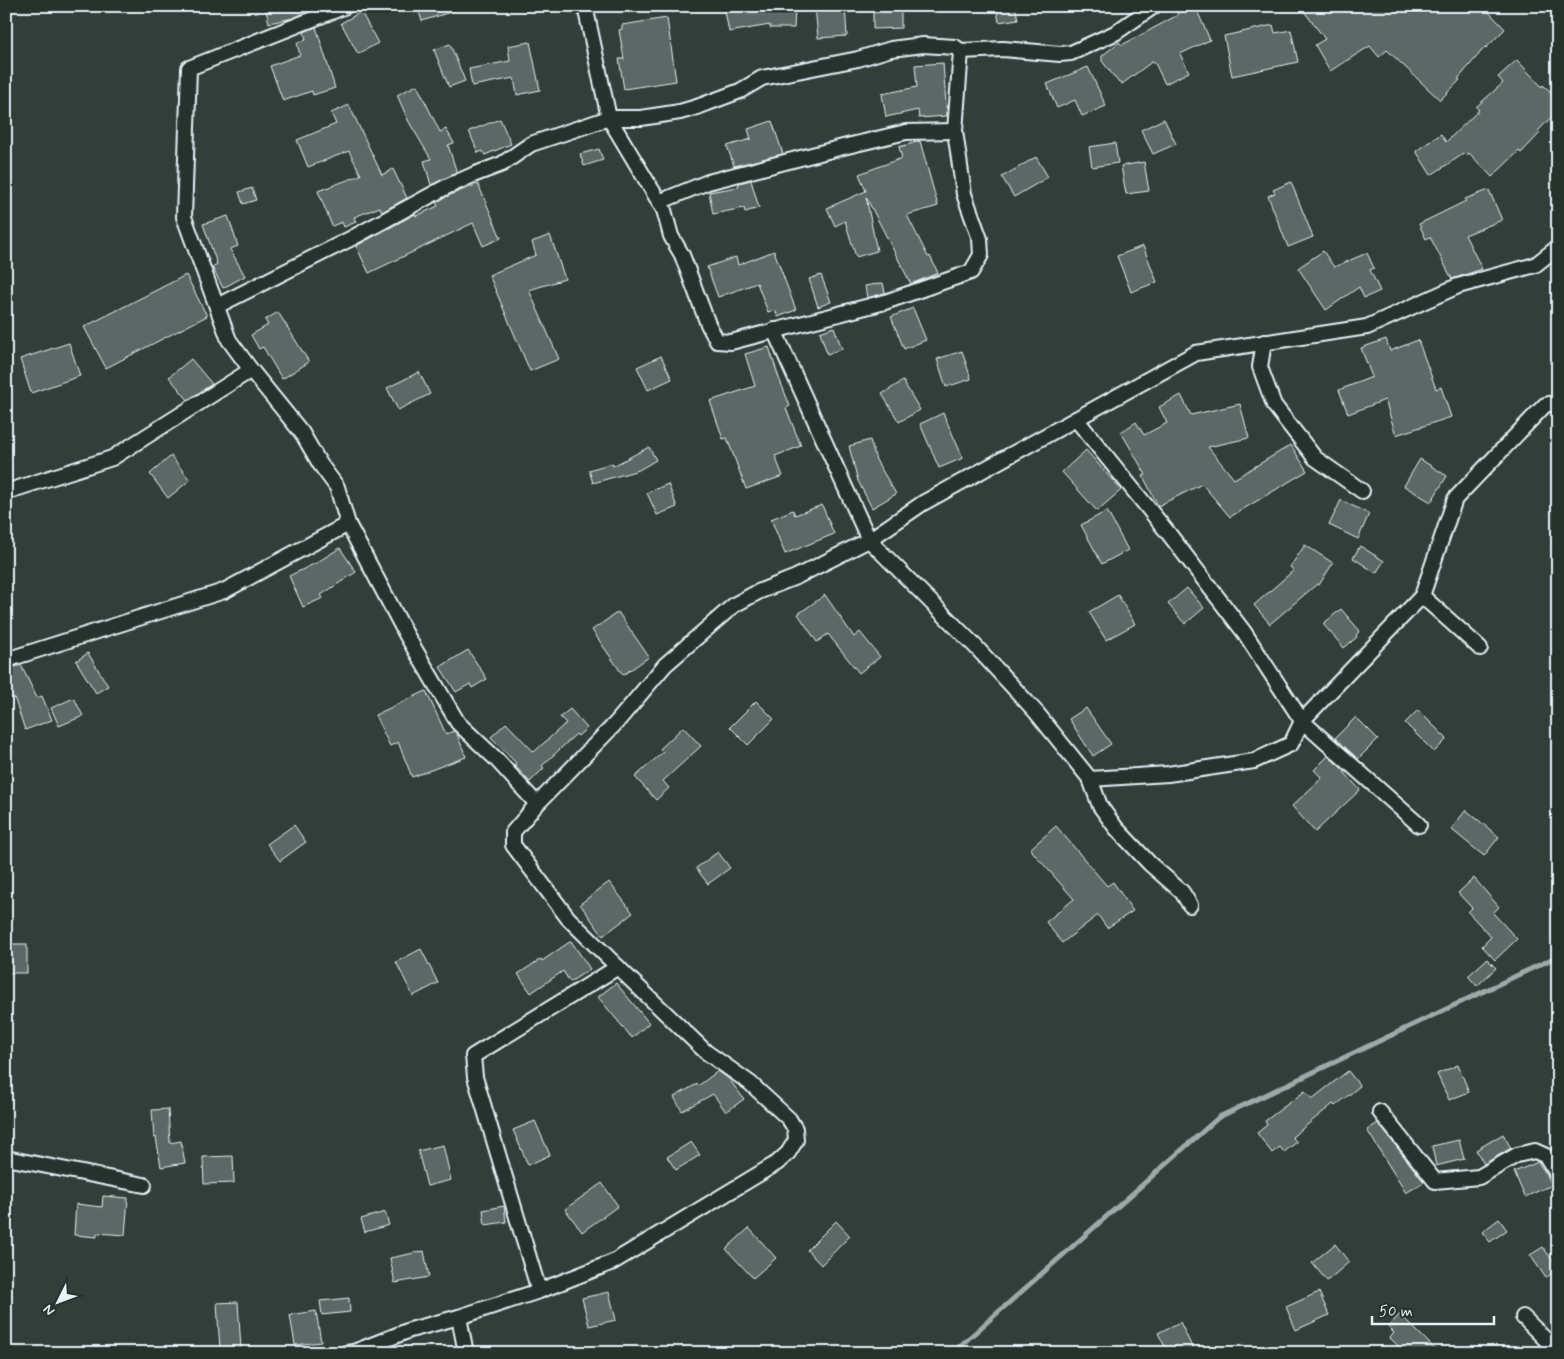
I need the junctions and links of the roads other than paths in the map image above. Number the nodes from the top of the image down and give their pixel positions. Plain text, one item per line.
1 (346, 6) edge
2 (585, 6) edge
3 (1154, 6) edge
4 (961, 51) junction
5 (609, 118) junction
6 (956, 132) junction
7 (659, 202) junction
8 (1558, 246) edge
9 (217, 306) junction
10 (774, 330) junction
11 (1264, 342) junction
12 (251, 370) junction
13 (1558, 402) edge
14 (1076, 419) junction
15 (1362, 491) dead end
16 (6, 492) edge
17 (348, 524) junction
18 (869, 540) junction
19 (1422, 596) junction
20 (1480, 648) dead end
21 (6, 660) edge
22 (1302, 721) junction
23 (1090, 779) junction
24 (537, 804) junction
25 (1419, 825) dead end
26 (1190, 905) dead end
27 (618, 967) junction
28 (1380, 1112) dead end
29 (6, 1158) edge
30 (1558, 1175) edge
31 (144, 1185) dead end
32 (539, 1291) junction
33 (459, 1317) junction
34 (1523, 1317) dead end
35 (1558, 1352) edge
36 (346, 1353) edge
37 (466, 1353) edge

1 - 9 street
2 - 5 street
3 - 4 street
4 - 5 street
4 - 6 street
5 - 7 street
5 - 9 street
6 - 7 street
6 - 10 street
7 - 10 street
8 - 11 street
9 - 12 street
10 - 18 street
11 - 14 street
11 - 15 street
12 - 16 street
12 - 17 street
13 - 19 street
14 - 18 street
14 - 22 street
17 - 21 street
17 - 24 street
18 - 23 street
18 - 24 street
19 - 20 street
19 - 22 street
22 - 23 street
22 - 25 street
23 - 26 street
24 - 27 street
27 - 32 street
27 - 32 street
28 - 30 street
29 - 31 street
32 - 33 street
33 - 36 street
33 - 37 street
34 - 35 street

